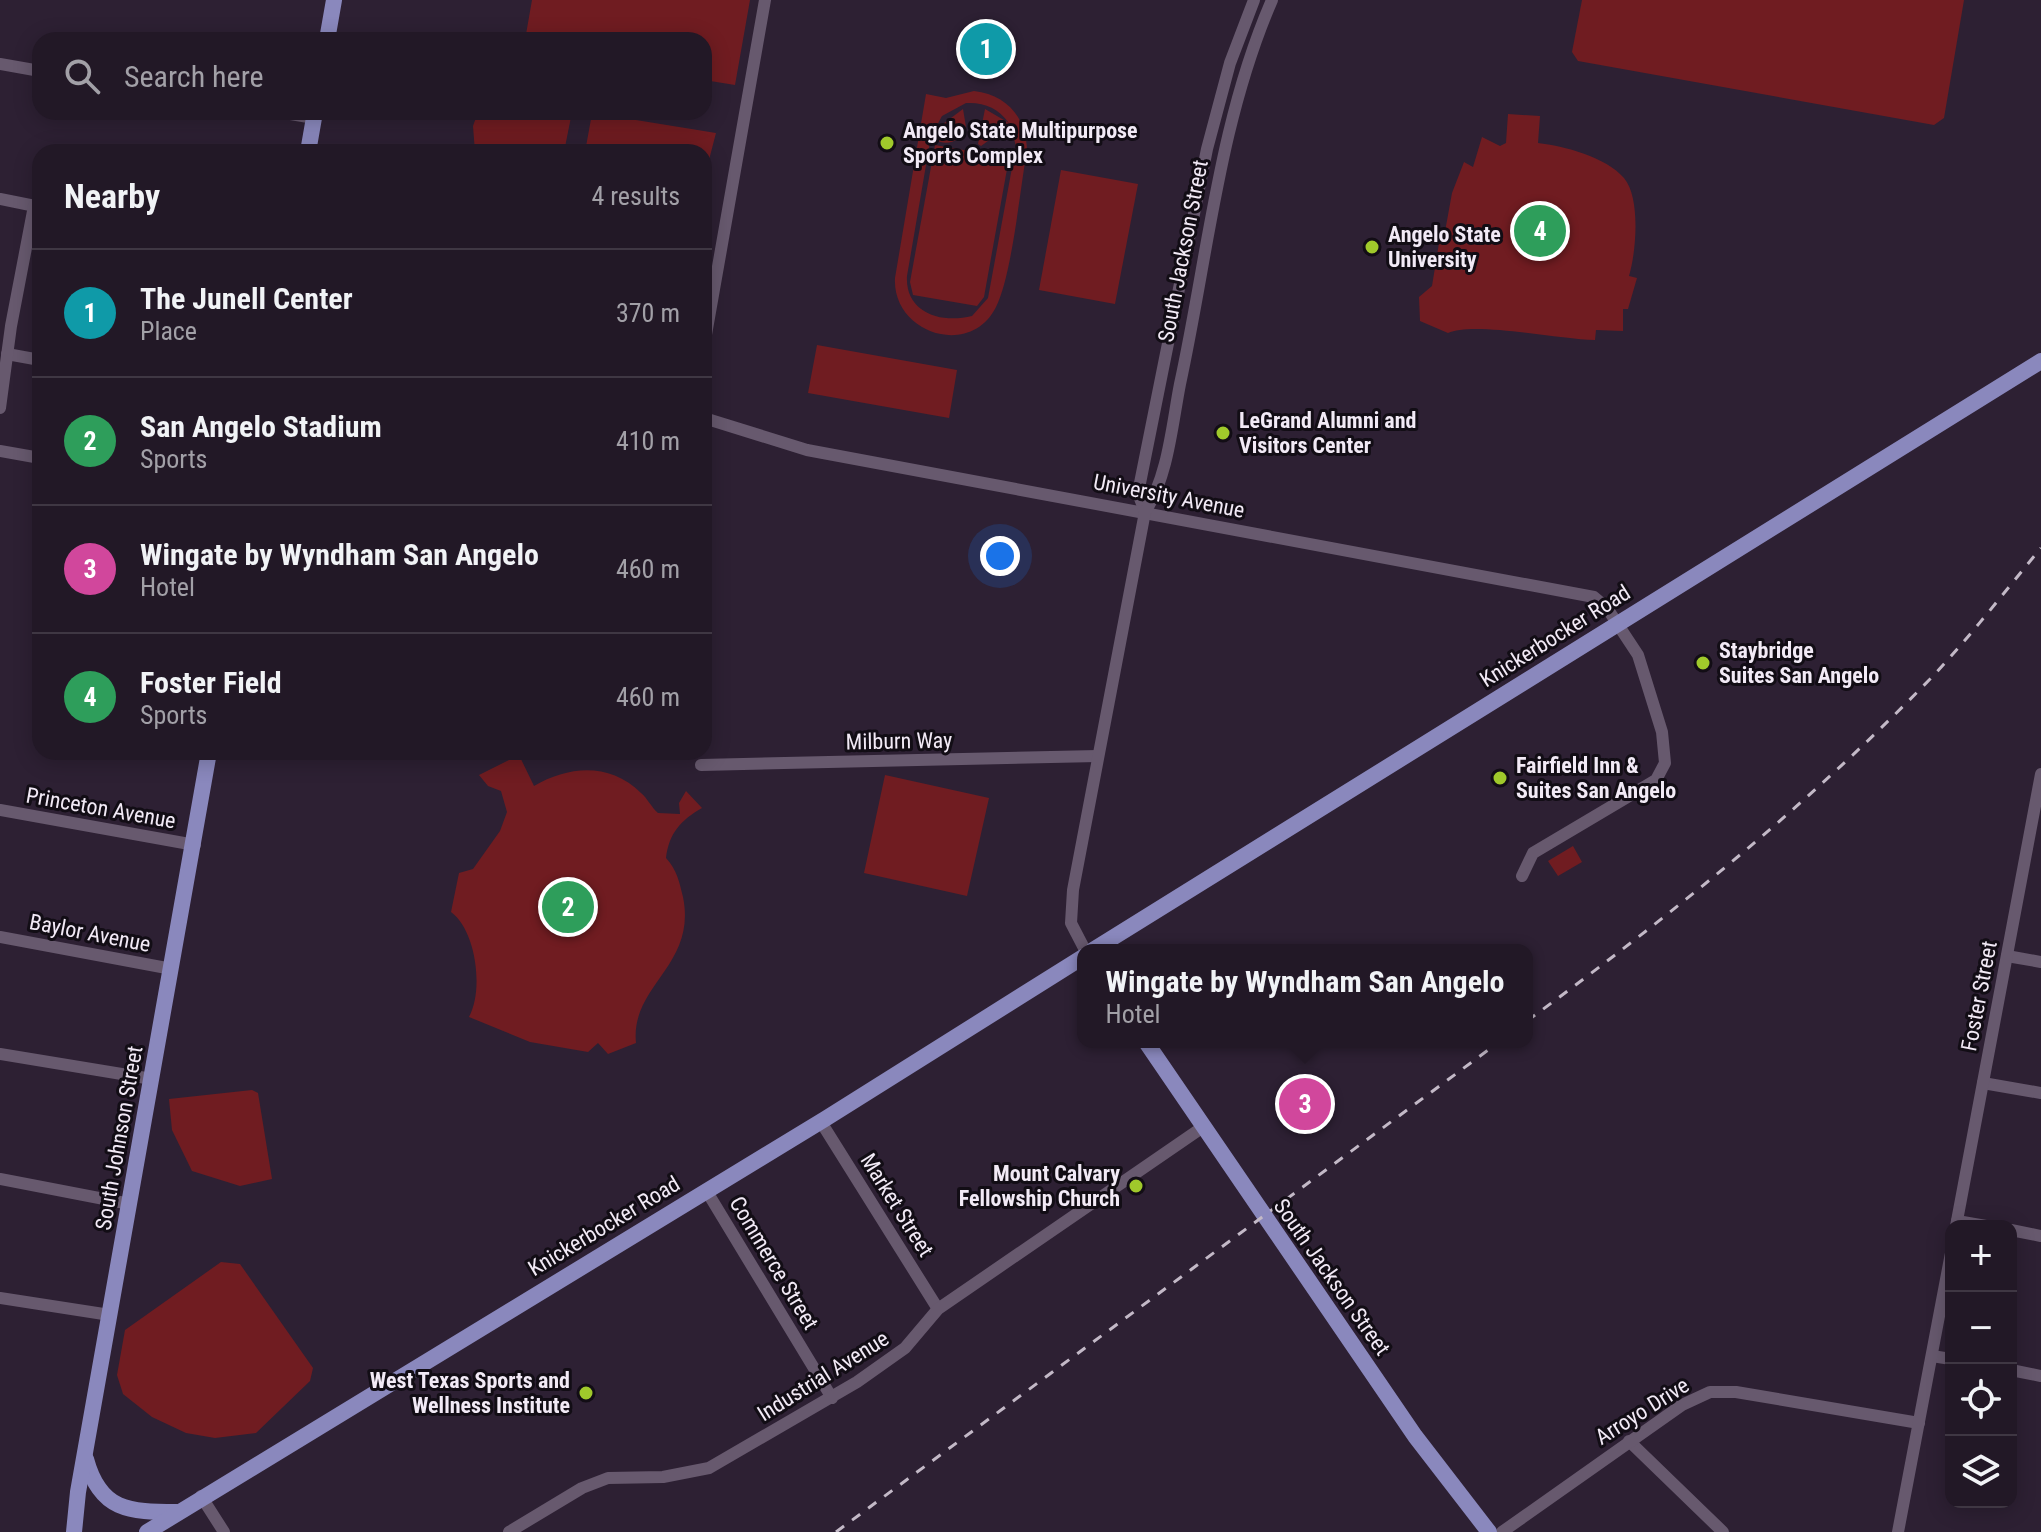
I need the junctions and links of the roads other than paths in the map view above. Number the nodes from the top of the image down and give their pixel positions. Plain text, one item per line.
1 (334, 0) edge
2 (765, 0) edge
3 (1254, 0) edge
4 (1272, 0) edge
5 (328, 32) edge
6 (0, 64) edge
7 (32, 70) edge
8 (313, 120) edge
9 (309, 144) edge
10 (0, 199) edge
11 (32, 205) edge
12 (32, 225) edge
13 (712, 301) edge
14 (6, 325) edge
15 (7, 354) junction
16 (32, 359) edge
17 (2041, 361) edge
18 (0, 408) edge
19 (712, 420) edge
20 (0, 451) edge
21 (32, 457) edge
22 (1145, 512) junction
23 (1618, 623) junction
24 (1098, 756) junction
25 (208, 760) edge
26 (701, 765) dead end
27 (2041, 774) edge
28 (0, 810) edge
29 (2036, 827) edge
30 (195, 845) junction
31 (1522, 876) dead end
32 (0, 937) edge
33 (1082, 944) edge
34 (1103, 944) edge
35 (2007, 956) junction
36 (1077, 961) edge
37 (2041, 962) edge
38 (172, 969) junction
39 (1150, 1048) edge
40 (0, 1054) edge
41 (152, 1079) junction
42 (1983, 1083) junction
43 (2041, 1093) edge
44 (821, 1122) junction
45 (1203, 1127) junction
46 (0, 1179) edge
47 (706, 1190) junction
48 (130, 1204) junction
49 (1957, 1220) edge
50 (2017, 1231) edge
51 (2041, 1236) edge
52 (1945, 1286) edge
53 (0, 1298) edge
54 (938, 1309) junction
55 (110, 1315) junction
56 (1932, 1356) junction
57 (1945, 1358) edge
58 (2017, 1371) edge
59 (2041, 1376) edge
60 (832, 1398) junction
61 (1919, 1423) junction
62 (1629, 1441) junction
63 (84, 1456) junction
64 (201, 1496) junction
65 (177, 1512) junction
66 (74, 1532) edge
67 (147, 1532) edge
68 (224, 1532) edge
69 (509, 1532) edge
70 (1489, 1532) edge
71 (1502, 1532) edge
72 (1723, 1532) edge
73 (1899, 1532) edge

1 - 5 main road
2 - 13 street
3 - 22 street, South Jackson Street
4 - 22 street, South Jackson Street
6 - 7 street
8 - 9 main road
10 - 11 street
12 - 14 street
14 - 15 street
15 - 16 street
15 - 18 street
17 - 23 main road, Knickerbocker Road
19 - 22 street, University Avenue
20 - 21 street
22 - 23 street, University Avenue
22 - 24 street, South Jackson Street
23 - 31 street, University Avenue
23 - 34 main road, Knickerbocker Road
24 - 26 street, Milburn Way
24 - 33 street, South Jackson Street
25 - 30 main road, South Johnson Street
27 - 29 street, Foster Street
28 - 30 street, Princeton Avenue
29 - 35 street, Foster Street
30 - 38 main road, South Johnson Street
32 - 38 street, Baylor Avenue
35 - 37 street
35 - 42 street, Foster Street
36 - 44 main road, Knickerbocker Road
38 - 41 main road, South Johnson Street
39 - 45 main road, South Jackson Street
40 - 41 street
41 - 48 main road, South Johnson Street
42 - 43 street
42 - 49 street, Foster Street
44 - 47 main road, Knickerbocker Road
44 - 54 street, Market Street
45 - 54 street, Industrial Avenue
45 - 70 main road, South Jackson Street
46 - 48 street
47 - 60 street, Commerce Street
47 - 64 main road, Knickerbocker Road
48 - 55 main road, South Johnson Street
50 - 51 street
52 - 56 street
53 - 55 street
54 - 60 street, Industrial Avenue
55 - 63 main road, South Johnson Street
56 - 57 street
56 - 61 street
58 - 59 street
60 - 69 street, Industrial Avenue
61 - 62 street, Arroyo Drive
61 - 73 street
62 - 71 street, Arroyo Drive
62 - 72 street
63 - 65 main road
63 - 66 main road, South Johnson Street
64 - 65 main road, Knickerbocker Road
64 - 68 street
65 - 67 main road, Knickerbocker Road

